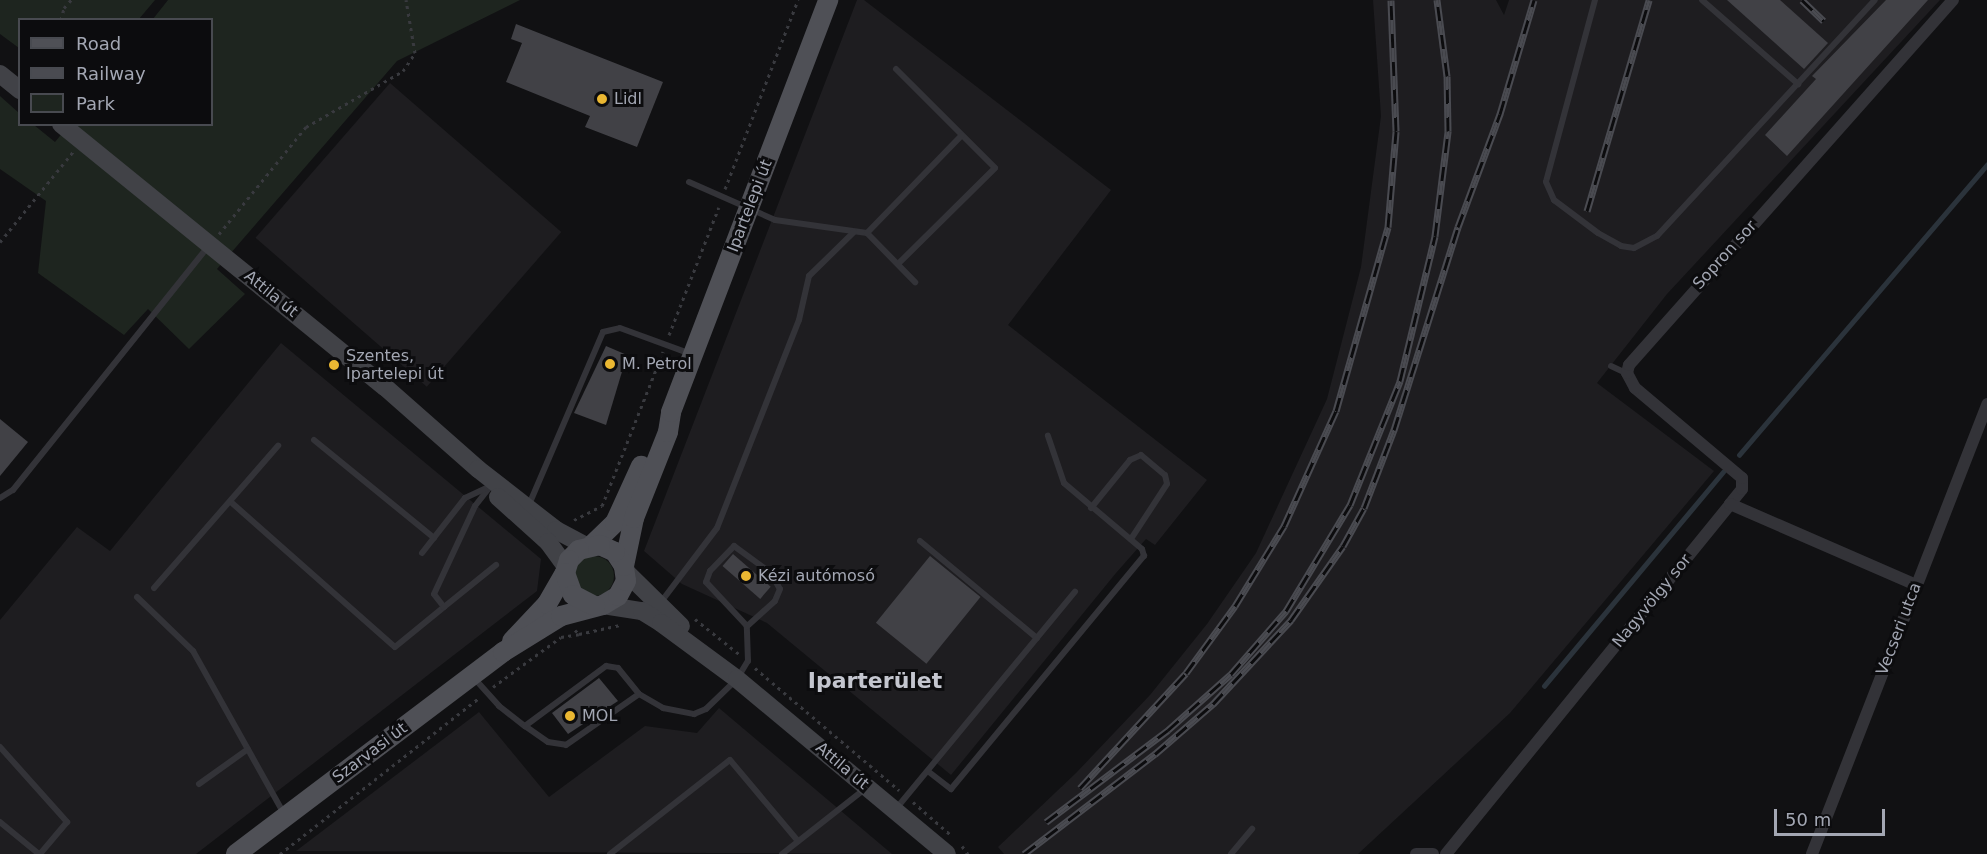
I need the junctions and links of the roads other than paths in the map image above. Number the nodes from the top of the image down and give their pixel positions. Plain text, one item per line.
1 (1595, 0) edge
2 (1702, 0) edge
3 (1875, 0) edge
4 (1953, 0) edge
5 (826, 1) edge
6 (896, 69) dead end
7 (0, 74) edge
8 (1798, 84) junction
9 (18, 88) edge
10 (63, 126) edge
11 (962, 135) junction
12 (689, 183) dead end
13 (749, 208) junction
14 (854, 232) junction
15 (867, 233) junction
16 (210, 244) junction
17 (898, 264) junction
18 (915, 282) dead end
19 (693, 355) junction
20 (1611, 366) dead end
21 (1627, 373) junction
22 (1987, 404) edge
23 (671, 412) junction
24 (1048, 436) dead end
25 (314, 440) dead end
26 (278, 446) dead end
27 (492, 484) junction
28 (0, 498) edge
29 (232, 503) junction
30 (1730, 504) junction
31 (528, 507) junction
32 (1092, 508) junction
33 (434, 538) junction
34 (1131, 539) junction
35 (920, 540) dead end
36 (589, 546) junction
37 (422, 554) dead end
38 (496, 565) dead end
39 (625, 569) junction
40 (566, 570) junction
41 (1916, 585) junction
42 (154, 588) dead end
43 (1075, 592) dead end
44 (137, 597) dead end
45 (599, 605) junction
46 (659, 605) junction
47 (444, 607) junction
48 (747, 626) junction
49 (1037, 638) junction
50 (503, 652) junction
51 (472, 676) junction
52 (737, 679) junction
53 (639, 694) junction
54 (525, 726) junction
55 (0, 747) edge
56 (248, 749) junction
57 (929, 772) junction
58 (199, 784) dead end
59 (868, 787) junction
60 (901, 803) junction
61 (286, 817) junction
62 (0, 822) edge
63 (1252, 829) dead end
64 (798, 842) junction
65 (40, 854) edge
66 (237, 854) edge
67 (610, 854) edge
68 (782, 854) edge
69 (947, 854) edge
70 (1232, 854) edge
71 (1416, 854) edge
72 (1433, 854) edge
73 (1446, 854) edge
74 (1812, 854) edge

1 - 8 lane
2 - 8 lane
3 - 8 lane
4 - 21 street, Sopron sor
5 - 13 main road, Ipartelepi út
6 - 11 lane
7 - 9 main road
10 - 16 main road, Attila út
11 - 15 lane
11 - 17 lane
12 - 13 lane
13 - 14 lane
13 - 19 main road, Ipartelepi út
14 - 15 lane
14 - 46 lane
15 - 17 lane
16 - 27 main road, Attila út
16 - 28 lane
17 - 18 lane
19 - 23 main road, Ipartelepi út
19 - 31 lane
20 - 21 lane
21 - 30 street
22 - 41 street, Vecseri utca
23 - 36 main road
23 - 39 main road
24 - 32 lane
25 - 33 lane
26 - 29 lane
27 - 31 main road, Attila út
27 - 33 lane
27 - 40 main road, Attila út
27 - 47 lane
29 - 42 lane
29 - 47 lane
30 - 41 street
30 - 73 street, Nagyvölgy sor
31 - 36 main road, Attila út
32 - 34 lane
32 - 34 lane
33 - 37 lane
34 - 57 lane
35 - 49 lane
36 - 39 main road
36 - 40 main road
38 - 47 lane
39 - 45 main road
39 - 46 main road, Attila út
40 - 45 main road
40 - 50 main road
41 - 74 street, Vecseri utca
43 - 49 lane
44 - 56 lane
45 - 50 main road
45 - 52 main road, Attila út
46 - 52 main road, Attila út
48 - 48 lane
48 - 52 lane
49 - 57 lane
50 - 51 main road, Szarvasi út
51 - 54 lane
51 - 61 main road, Szarvasi út
52 - 53 lane
52 - 59 main road, Attila út
53 - 54 lane
53 - 54 lane
55 - 65 lane
56 - 58 lane
56 - 61 lane
57 - 60 lane
59 - 60 main road, Attila út
59 - 64 lane
60 - 69 main road, Attila út
61 - 66 main road, Szarvasi út
62 - 65 lane
63 - 70 lane
64 - 67 lane
64 - 68 lane
71 - 72 street

